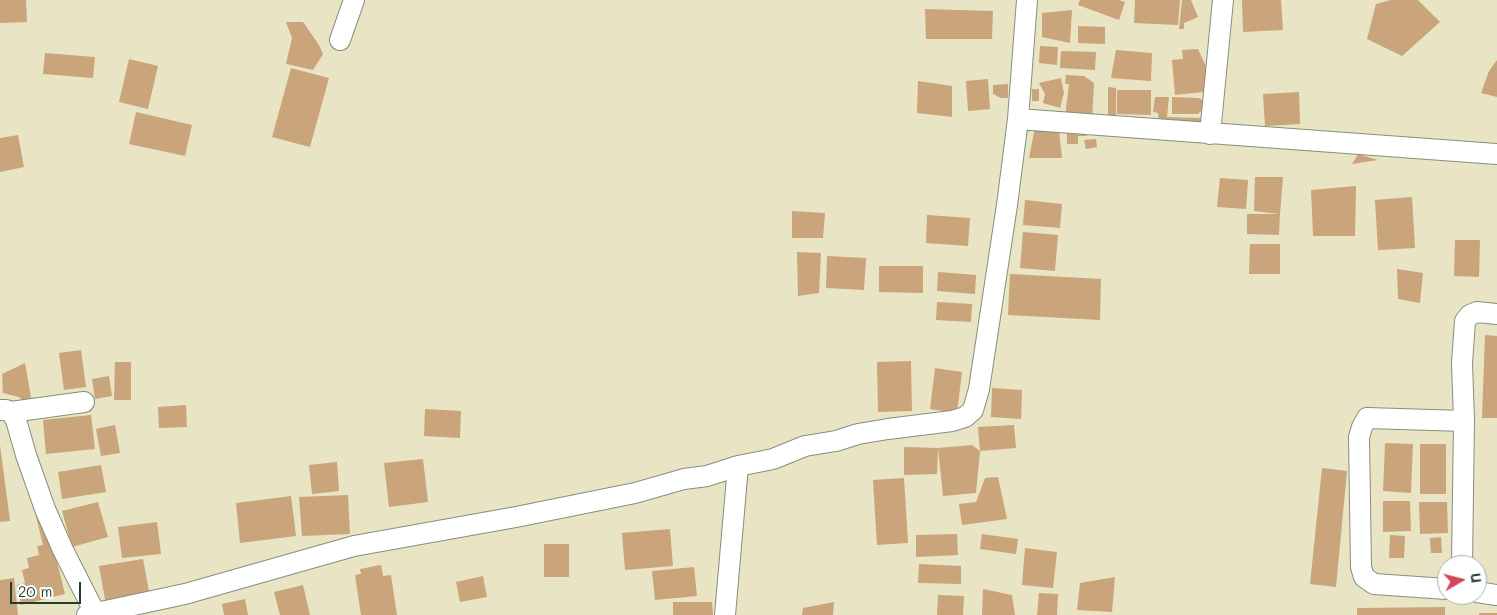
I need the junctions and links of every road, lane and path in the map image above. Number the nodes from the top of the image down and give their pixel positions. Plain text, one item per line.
1 (354, 0) edge
2 (1027, 0) edge
3 (1223, 0) edge
4 (340, 40) dead end
5 (1018, 119) junction
6 (1210, 134) junction
7 (1497, 154) edge
8 (1497, 314) edge
9 (84, 402) dead end
10 (6, 411) edge
11 (1464, 421) junction
12 (738, 466) junction
13 (1462, 555) edge
14 (1437, 588) edge
15 (92, 614) edge
16 (725, 615) edge

1 - 4 street
2 - 5 street
3 - 6 street
5 - 6 street
5 - 12 street
6 - 7 street
8 - 11 street
9 - 10 street
10 - 15 street
11 - 13 street
11 - 14 street
12 - 15 street
12 - 16 street

